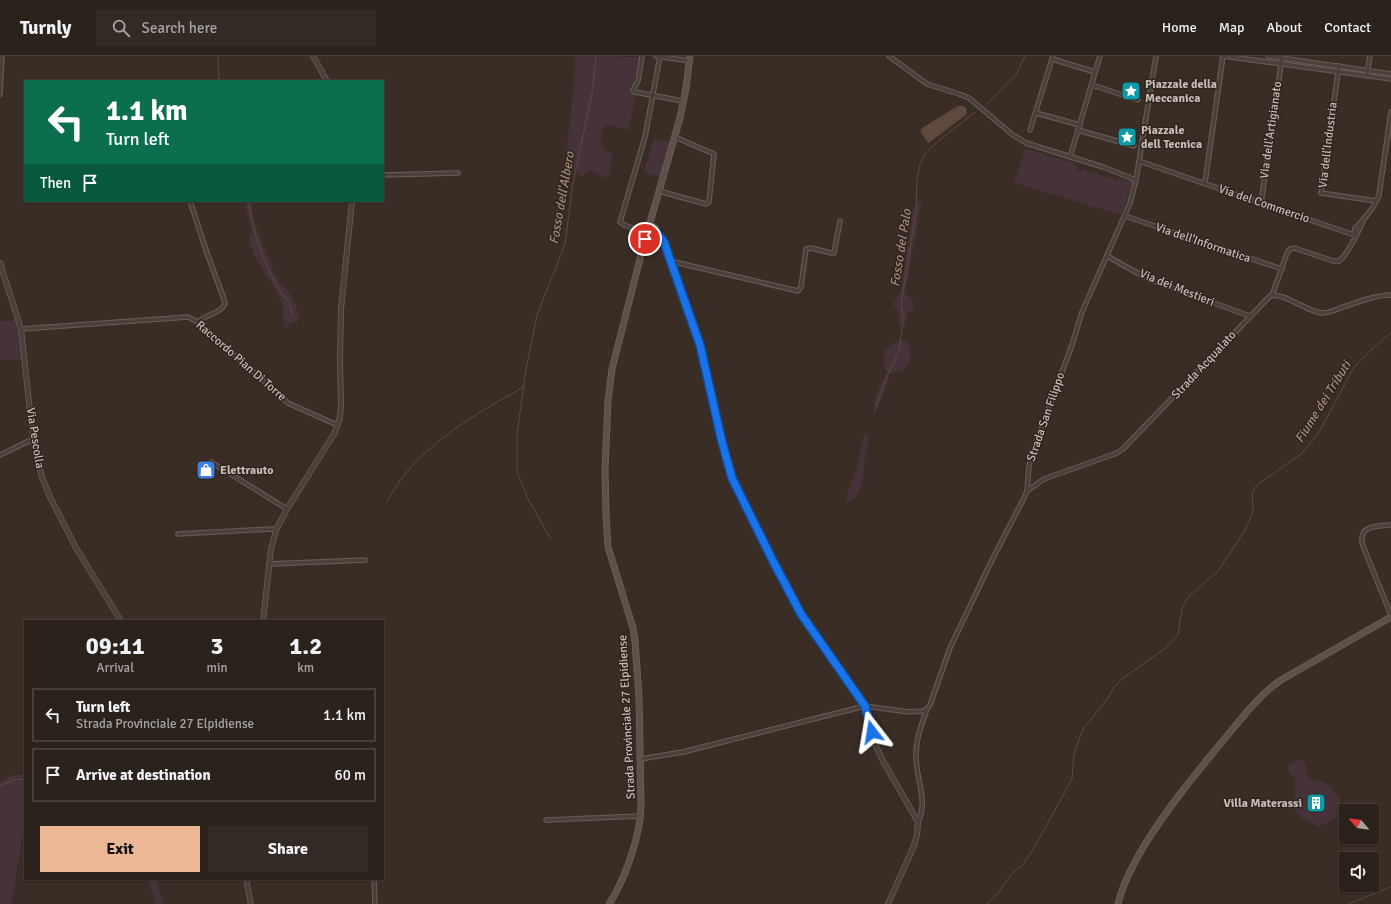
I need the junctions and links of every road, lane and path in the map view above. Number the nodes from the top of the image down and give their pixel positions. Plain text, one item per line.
1 (2, 56) edge
2 (313, 56) edge
3 (642, 56) edge
4 (658, 56) edge
5 (889, 56) edge
6 (1100, 56) edge
7 (1156, 56) edge
8 (1223, 56) edge
9 (1268, 56) edge
10 (1311, 56) edge
11 (1370, 56) edge
12 (1052, 58) edge
13 (1252, 58) edge
14 (1282, 58) junction
15 (690, 59) edge
16 (1310, 62) junction
17 (1281, 64) junction
18 (1339, 66) junction
19 (1310, 68) junction
20 (1368, 70) junction
21 (1096, 72) junction
22 (1338, 72) junction
23 (1391, 74) edge
24 (1367, 76) junction
25 (1391, 79) edge
26 (326, 80) edge
27 (1092, 85) junction
28 (0, 94) edge
29 (653, 95) junction
30 (1138, 100) dead end
31 (683, 101) junction
32 (1391, 112) edge
33 (1036, 113) junction
34 (1079, 128) junction
35 (1030, 130) dead end
36 (675, 137) junction
37 (1134, 146) dead end
38 (1070, 156) junction
39 (1139, 161) junction
40 (458, 173) dead end
41 (384, 175) edge
42 (1136, 180) junction
43 (1205, 184) junction
44 (659, 191) junction
45 (1376, 201) junction
46 (190, 202) edge
47 (352, 202) edge
48 (1261, 203) junction
49 (653, 213) junction
50 (1125, 216) junction
51 (1365, 217) junction
52 (840, 220) dead end
53 (1355, 228) junction
54 (1346, 232) junction
55 (650, 233) junction
56 (1355, 235) junction
57 (1107, 256) junction
58 (670, 261) junction
59 (0, 263) edge
60 (1282, 269) junction
61 (1273, 295) junction
62 (1391, 295) edge
63 (1250, 316) junction
64 (198, 322) junction
65 (21, 329) junction
66 (338, 425) junction
67 (33, 439) junction
68 (0, 455) edge
69 (211, 462) dead end
70 (1026, 490) junction
71 (287, 509) junction
72 (1391, 525) edge
73 (276, 530) junction
74 (178, 534) dead end
75 (366, 560) dead end
76 (269, 564) junction
77 (1391, 616) edge
78 (120, 620) edge
79 (263, 620) edge
80 (865, 706) junction
81 (927, 709) junction
82 (640, 759) junction
83 (641, 816) junction
84 (546, 820) dead end
85 (918, 822) junction
86 (246, 880) edge
87 (374, 880) edge
88 (252, 904) edge
89 (375, 904) edge
90 (609, 904) edge
91 (888, 904) edge
92 (1118, 904) edge

1 - 28 street
2 - 26 street
3 - 29 street
4 - 15 street
4 - 29 street
5 - 38 street
6 - 21 street
7 - 39 street, Strada San Filippo
8 - 13 street
8 - 43 street
9 - 14 street
10 - 16 street
11 - 20 street
12 - 21 street
12 - 33 street
13 - 17 street
14 - 16 street
14 - 17 street, Via dell'Artigianato
15 - 31 main road, Strada Provinciale 27 Elpidiense
16 - 18 street
16 - 19 street
17 - 19 street
17 - 48 street, Via dell'Artigianato
18 - 20 street
18 - 22 street, Via dell'Industria
19 - 22 street
20 - 23 street
20 - 24 street
21 - 27 street
22 - 24 street
22 - 45 street, Via dell'Industria
24 - 25 street
27 - 30 street
27 - 34 street
29 - 31 street
29 - 55 street
31 - 36 main road, Strada Provinciale 27 Elpidiense
32 - 45 street
33 - 34 street
33 - 35 street
34 - 37 street
34 - 38 street
36 - 44 main road, Strada Provinciale 27 Elpidiense
36 - 44 street
38 - 42 street
39 - 42 street, Strada San Filippo
39 - 43 street, Via del Commercio
40 - 41 street
42 - 50 street, Strada San Filippo
43 - 48 street, Via del Commercio
44 - 49 main road, Strada Provinciale 27 Elpidiense
45 - 51 street
46 - 64 street
47 - 66 street
48 - 54 street, Via del Commercio
49 - 55 main road, Strada Provinciale 27 Elpidiense
49 - 55 main road, Strada Provinciale 27 Elpidiense
50 - 57 street, Strada San Filippo
50 - 60 street, Via dell'Informatica
51 - 53 street
51 - 56 street
52 - 58 street
53 - 54 street
53 - 56 street
54 - 56 street, Via del Commercio
55 - 58 street
55 - 82 main road, Strada Provinciale 27 Elpidiense
56 - 60 street
57 - 63 street, Via dei Mestieri
57 - 70 street, Strada San Filippo
58 - 80 street
59 - 65 street, Via Pescolla
60 - 61 street
61 - 62 street
61 - 63 street, Strada Acqualato
63 - 70 street, Strada Acqualato
64 - 65 street, Raccordo Pian Di Torre
64 - 66 street, Raccordo Pian Di Torre
65 - 67 street, Via Pescolla
66 - 71 street
67 - 68 street
67 - 78 street, Via Pescolla
69 - 71 street
70 - 81 street, Strada San Filippo
71 - 73 street
72 - 77 street
73 - 74 street
73 - 76 street
75 - 76 street
76 - 79 street
77 - 92 main road
80 - 81 street
80 - 82 street
80 - 85 street
81 - 85 street, Strada San Filippo
82 - 83 main road, Strada Provinciale 27 Elpidiense
83 - 84 street
83 - 90 main road, Strada Provinciale 27 Elpidiense
85 - 91 street
86 - 88 street
87 - 89 street

